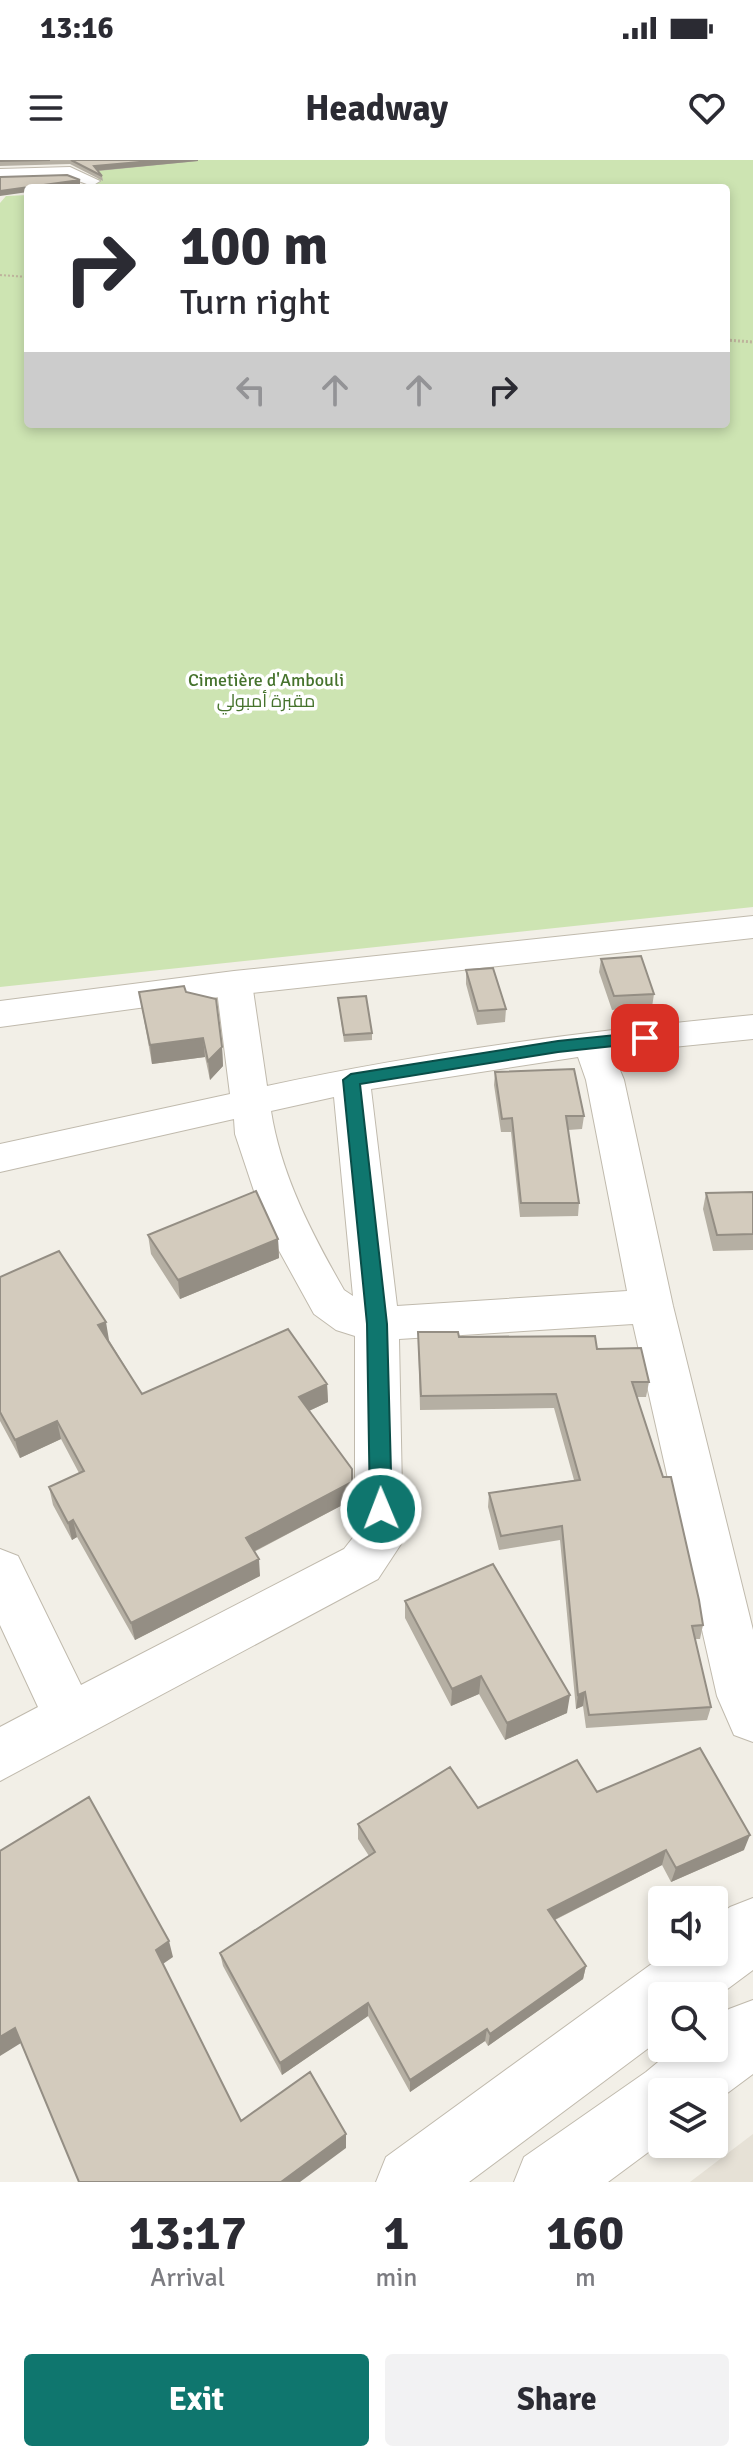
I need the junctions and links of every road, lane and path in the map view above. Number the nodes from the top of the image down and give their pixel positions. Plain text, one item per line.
1 (0, 174) edge
2 (92, 181) edge
3 (0, 275) edge
4 (24, 277) edge
5 (730, 340) edge
6 (753, 342) edge
7 (753, 927) edge
8 (234, 983) junction
9 (0, 1014) edge
10 (753, 1027) edge
11 (591, 1043) junction
12 (351, 1080) junction
13 (248, 1102) junction
14 (0, 1158) edge
15 (651, 1306) junction
16 (377, 1324) junction
17 (0, 1571) edge
18 (69, 1717) junction
19 (753, 1717) edge
20 (0, 1755) edge
21 (753, 1930) edge
22 (682, 1982) edge
23 (648, 2007) edge
24 (753, 2033) edge
25 (691, 2078) edge
26 (648, 2110) edge
27 (411, 2182) edge
28 (549, 2182) edge

1 - 2 street
3 - 4 path
5 - 6 path
7 - 8 street
8 - 9 street
8 - 13 street
10 - 11 street
11 - 12 street
11 - 15 street
12 - 13 street
12 - 16 street
13 - 14 street
13 - 16 street
15 - 16 street
15 - 19 street
16 - 18 street
17 - 18 street
18 - 20 street
21 - 22 street
23 - 27 street
24 - 25 street
26 - 28 street

